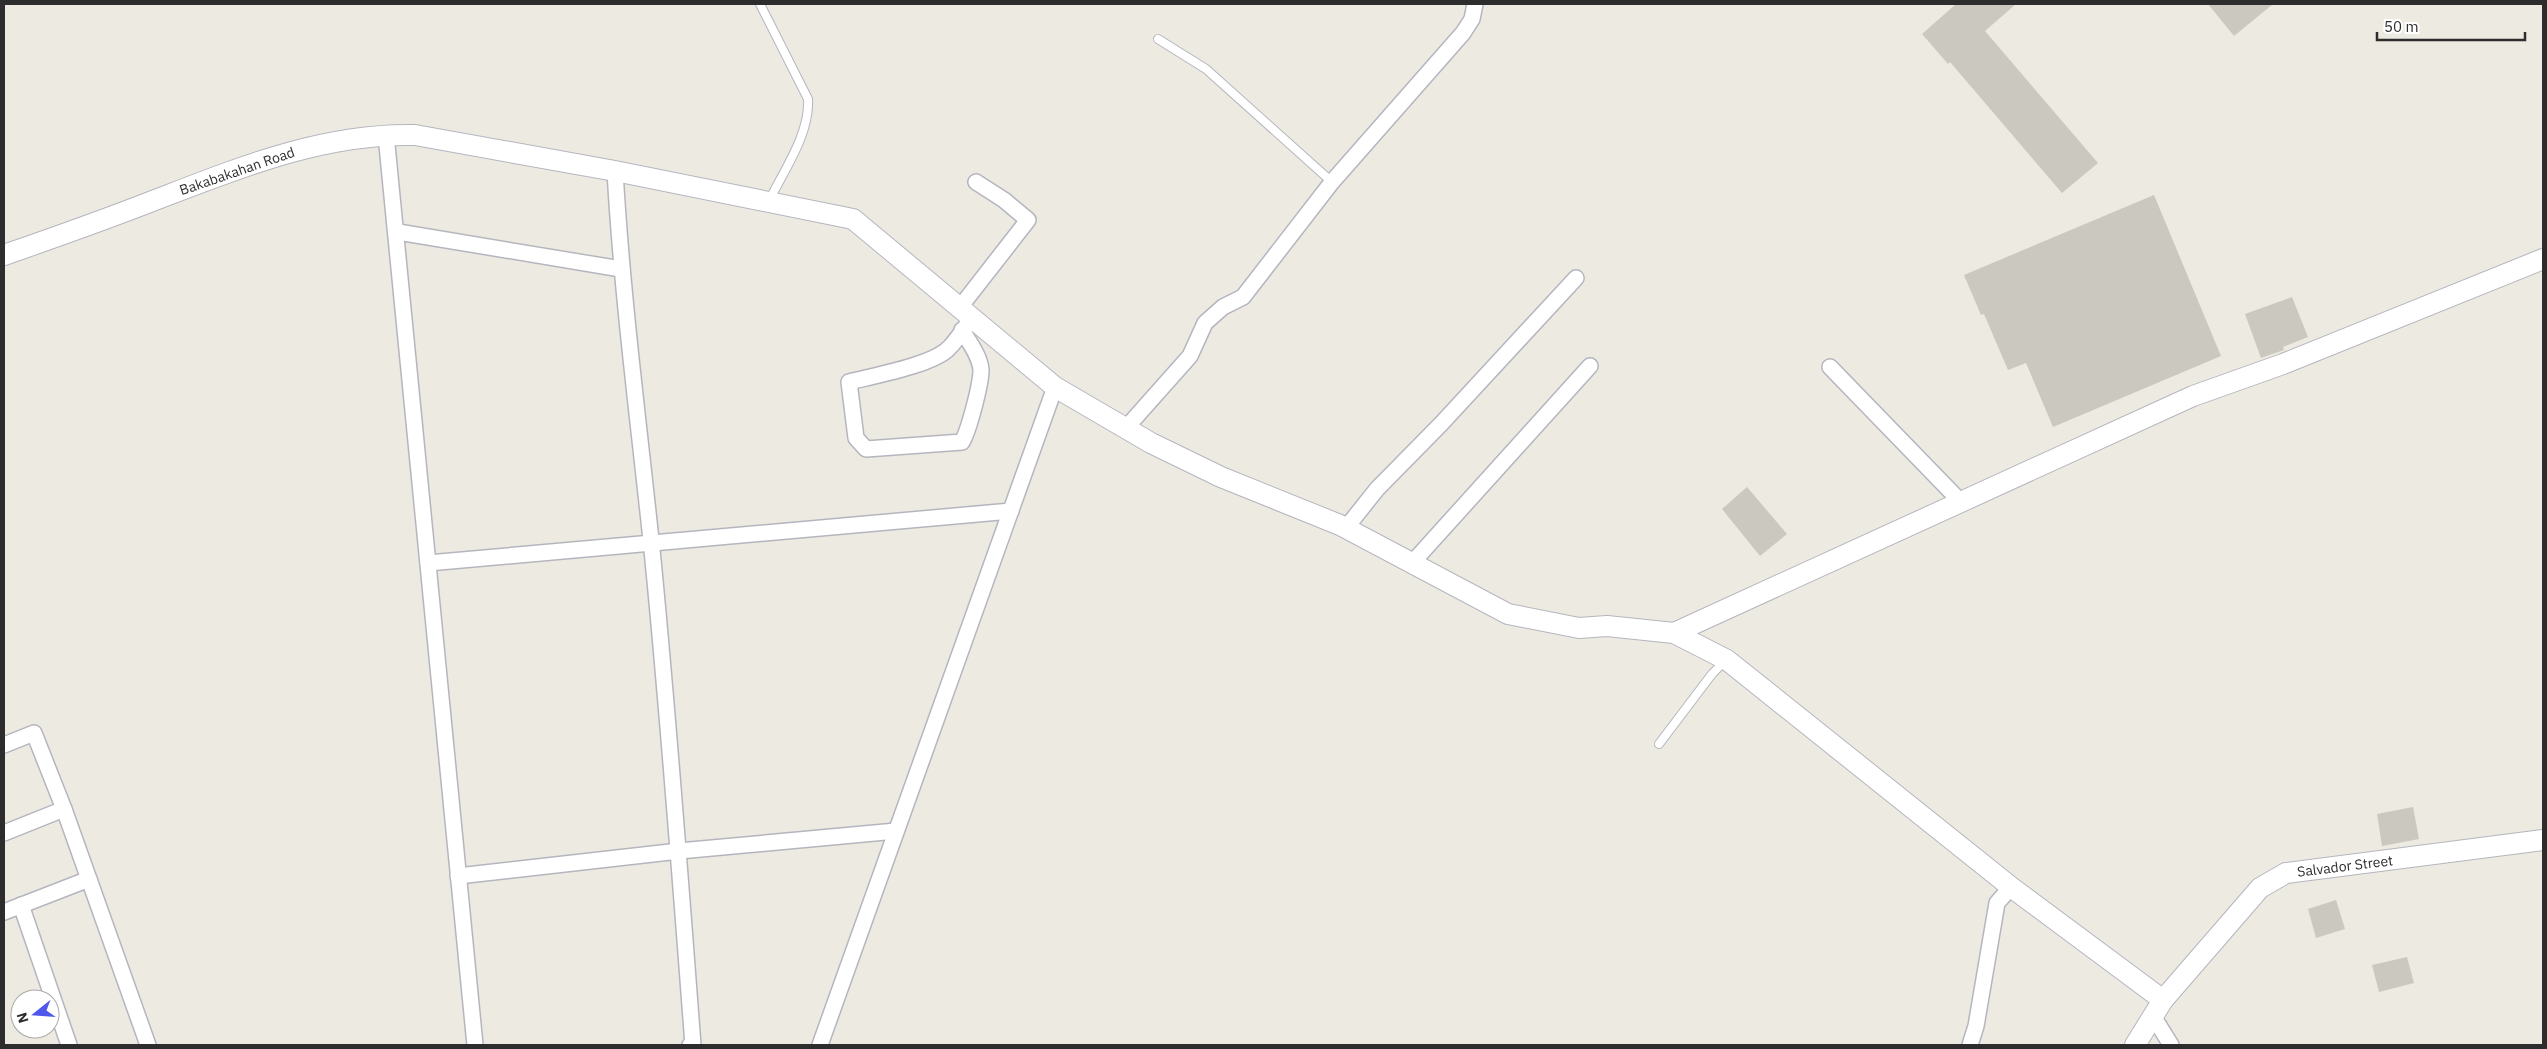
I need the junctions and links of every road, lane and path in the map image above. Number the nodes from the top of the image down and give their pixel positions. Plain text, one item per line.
1 (760, 4) edge
2 (1475, 4) edge
3 (1158, 39) dead end
4 (386, 135) junction
5 (615, 171) junction
6 (976, 182) dead end
7 (1332, 182) junction
8 (768, 202) junction
9 (398, 232) junction
10 (4, 255) edge
11 (2543, 259) edge
12 (621, 269) junction
13 (1576, 278) dead end
14 (965, 318) junction
15 (1590, 366) dead end
16 (1830, 367) dead end
17 (1055, 387) junction
18 (1126, 428) junction
19 (1960, 500) junction
20 (1011, 510) junction
21 (1346, 528) junction
22 (651, 542) junction
23 (1413, 562) junction
24 (428, 563) junction
25 (1674, 633) junction
26 (1727, 660) junction
27 (1659, 744) dead end
28 (4, 745) edge
29 (64, 809) junction
30 (896, 832) junction
31 (4, 833) edge
32 (2543, 840) edge
33 (678, 851) junction
34 (458, 876) junction
35 (89, 879) junction
36 (2011, 887) junction
37 (22, 905) junction
38 (4, 910) edge
39 (2158, 1008) junction
40 (69, 1045) edge
41 (148, 1045) edge
42 (475, 1045) edge
43 (692, 1045) edge
44 (820, 1045) edge
45 (1970, 1045) edge
46 (2135, 1045) edge
47 (2171, 1045) edge

1 - 8 lane
2 - 7 street
3 - 7 lane
4 - 5 street, Bakabakahan Road
4 - 9 street
4 - 10 street, Bakabakahan Road
5 - 8 street, Bakabakahan Road
5 - 12 street
6 - 14 street
7 - 18 street
8 - 14 street, Bakabakahan Road
9 - 12 street
9 - 24 street
11 - 19 street
12 - 22 street
13 - 21 street
14 - 14 street
14 - 17 street, Bakabakahan Road
15 - 23 street
16 - 19 street
17 - 18 street, Bakabakahan Road
17 - 20 street
18 - 21 street, Bakabakahan Road
19 - 25 street
20 - 22 street
20 - 30 street
21 - 23 street, Bakabakahan Road
22 - 24 street
22 - 33 street
23 - 25 street, Bakabakahan Road
24 - 34 street
25 - 26 street
26 - 27 lane
26 - 36 street
28 - 29 street
29 - 31 street
29 - 35 street
30 - 33 street
30 - 44 street
32 - 39 street, Salvador Street
33 - 34 street
33 - 43 street
34 - 42 street
35 - 37 street
35 - 41 street
36 - 39 street
36 - 45 street
37 - 38 street
37 - 40 street
39 - 46 street, Salvador Street
39 - 47 street

